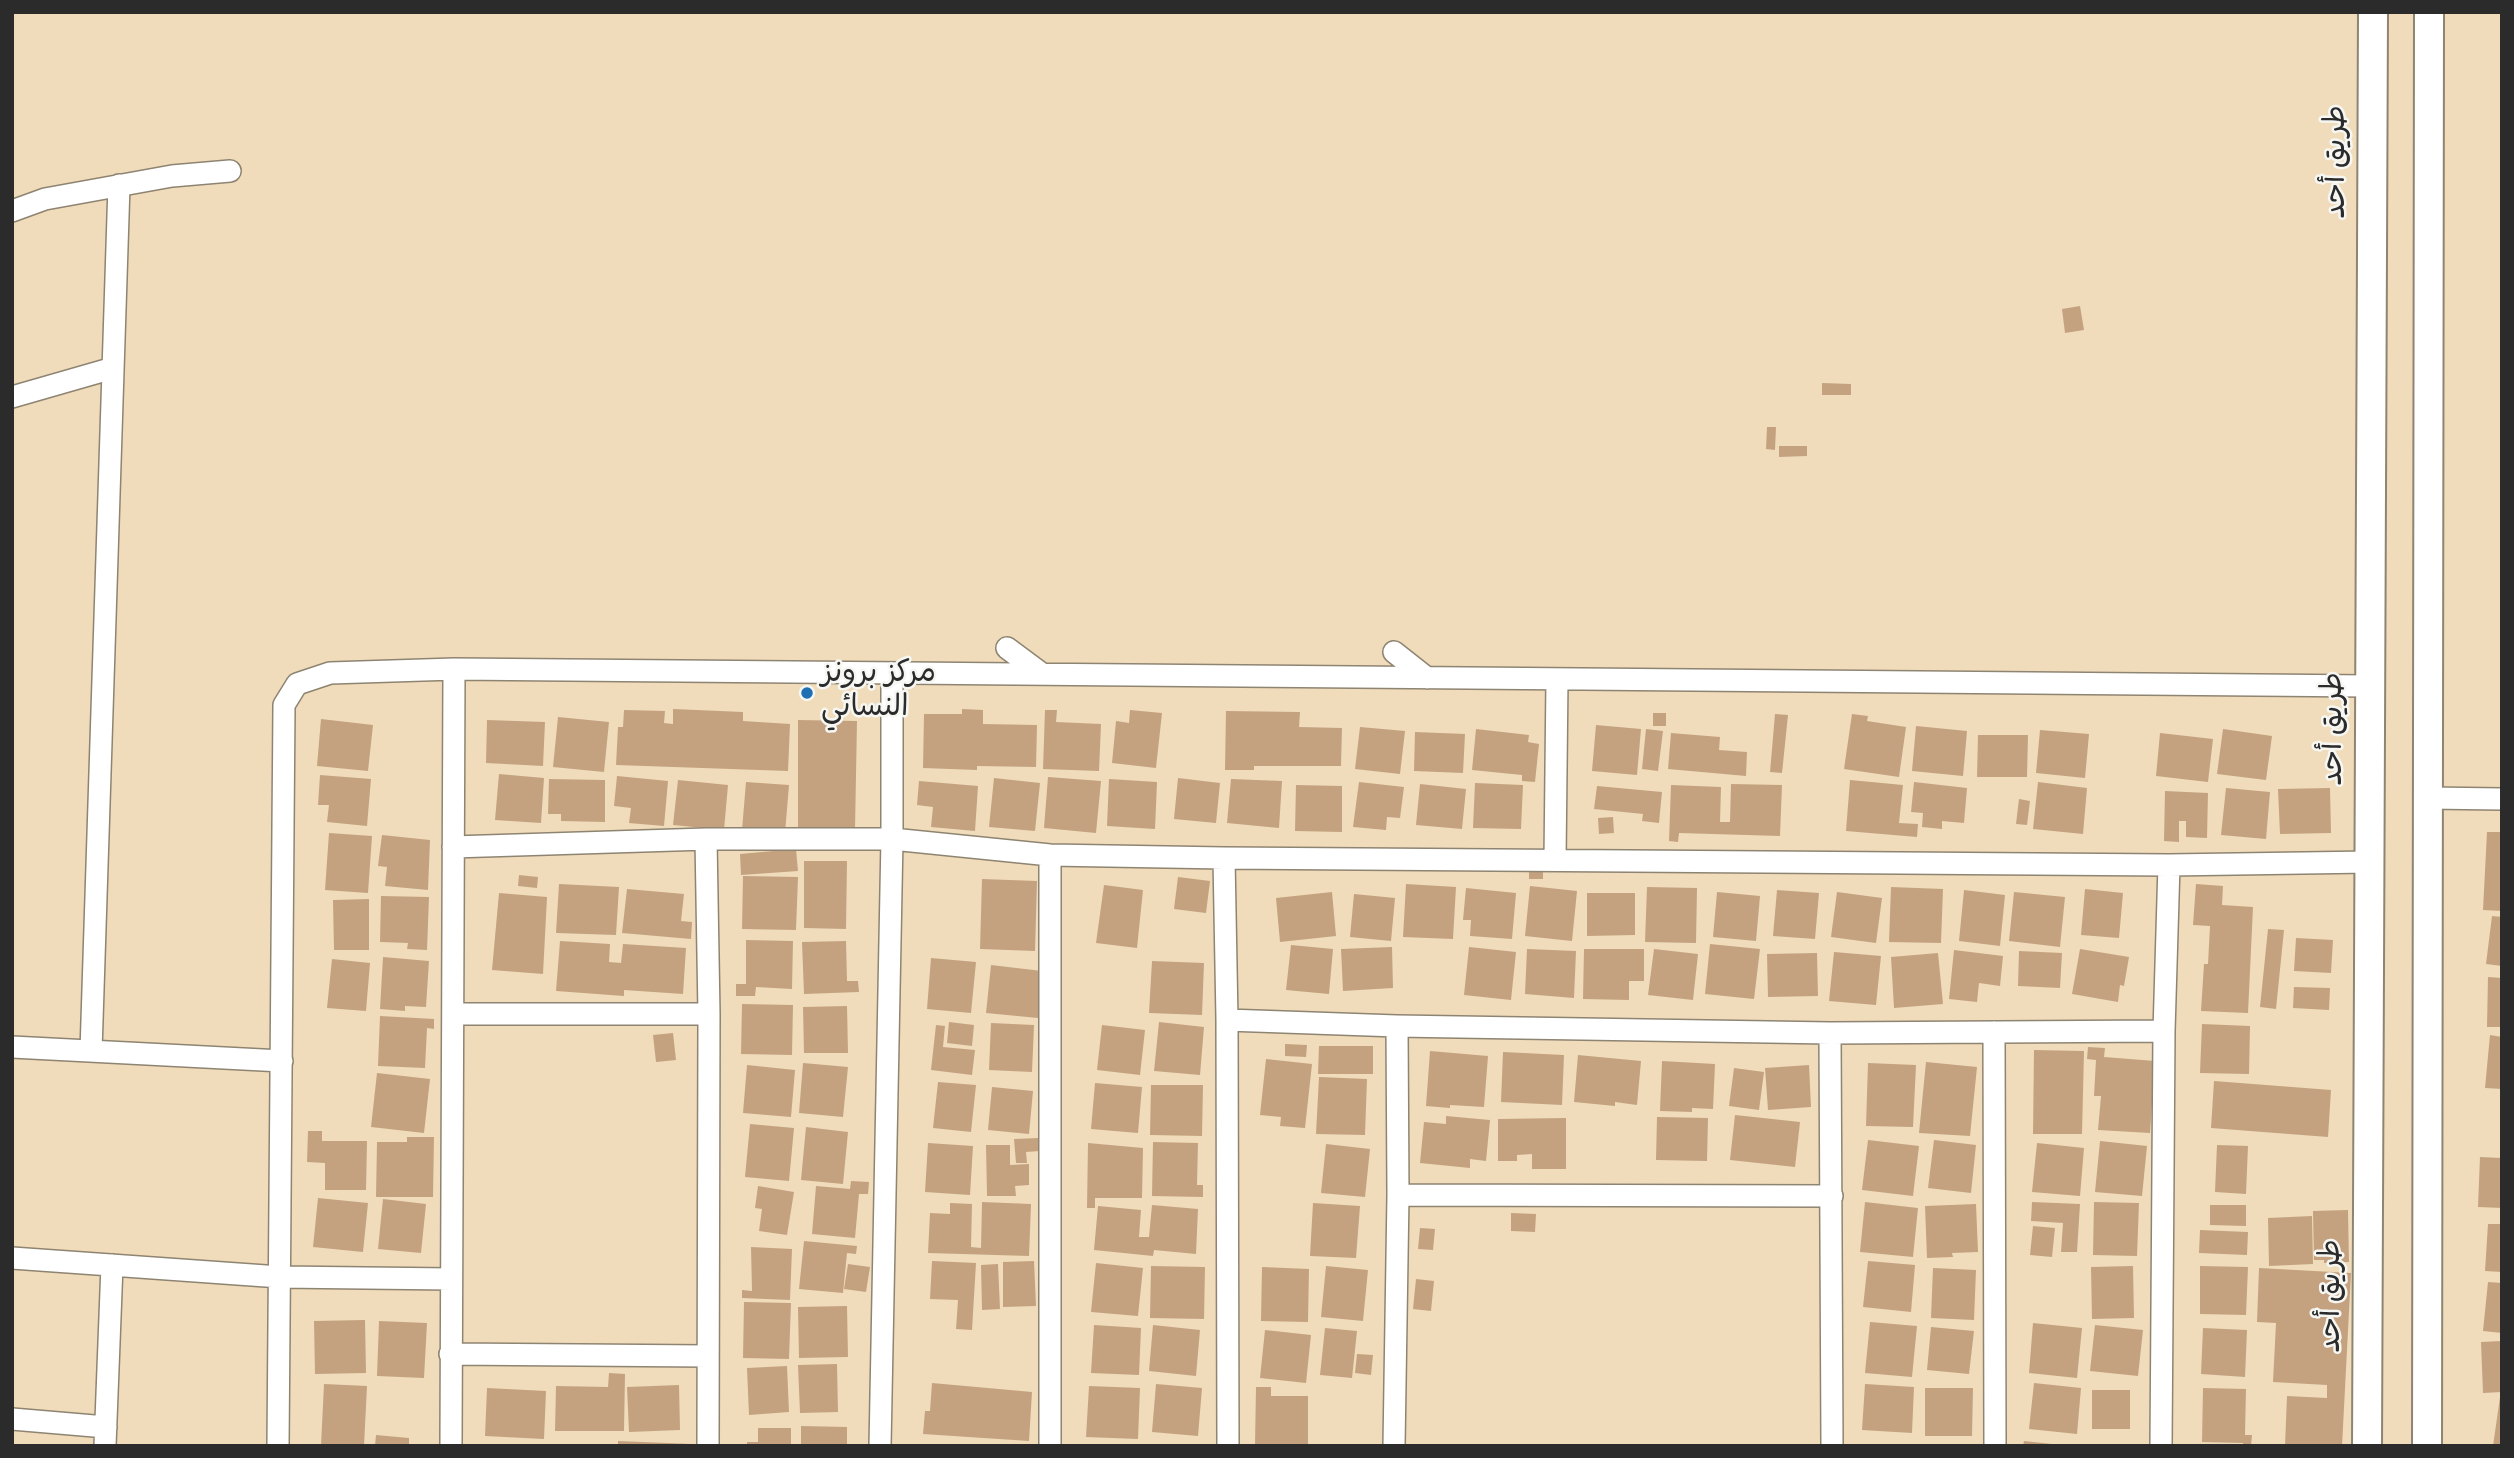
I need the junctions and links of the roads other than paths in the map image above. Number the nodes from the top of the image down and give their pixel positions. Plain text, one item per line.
1 (2373, 12) edge
2 (2429, 12) edge
3 (229, 171) dead end
4 (119, 185) junction
5 (12, 211) edge
6 (113, 368) junction
7 (12, 397) edge
8 (1007, 648) dead end
9 (1394, 652) dead end
10 (454, 669) junction
11 (892, 673) junction
12 (1042, 674) junction
13 (1427, 678) junction
14 (1557, 679) junction
15 (2369, 686) junction
16 (2428, 798) junction
17 (2502, 799) edge
18 (706, 839) junction
19 (892, 839) junction
20 (453, 847) junction
21 (1050, 855) junction
22 (1224, 858) junction
23 (1555, 860) junction
24 (2370, 862) junction
25 (2169, 865) junction
26 (454, 1014) junction
27 (709, 1014) junction
28 (1227, 1020) junction
29 (1397, 1027) junction
30 (2164, 1031) junction
31 (1994, 1032) junction
32 (1830, 1033) junction
33 (12, 1047) edge
34 (91, 1051) junction
35 (282, 1061) junction
36 (1398, 1195) junction
37 (1832, 1196) junction
38 (12, 1258) edge
39 (112, 1265) junction
40 (280, 1277) junction
41 (451, 1279) junction
42 (450, 1354) junction
43 (708, 1356) junction
44 (12, 1419) edge
45 (106, 1437) edge
46 (278, 1446) edge
47 (451, 1446) edge
48 (708, 1446) edge
49 (880, 1446) edge
50 (1051, 1446) edge
51 (1228, 1446) edge
52 (1394, 1446) edge
53 (1832, 1446) edge
54 (1995, 1446) edge
55 (2161, 1446) edge
56 (2367, 1446) edge
57 (2427, 1446) edge

1 - 15 main road, طريق أحد
2 - 16 main road
3 - 4 street
4 - 5 street
4 - 6 street
6 - 7 street
6 - 34 street
8 - 12 street
9 - 13 street
10 - 11 street
10 - 20 street
10 - 35 street
11 - 12 street
11 - 19 street
12 - 13 street
13 - 14 street
14 - 15 street
14 - 23 street
15 - 24 main road, طريق أحد
16 - 17 street
16 - 57 main road
18 - 19 street
18 - 20 street
18 - 27 street
19 - 21 street
19 - 49 street
20 - 26 street
21 - 22 street
21 - 50 street
22 - 23 street
22 - 28 street
23 - 25 street
24 - 25 street
24 - 56 main road, طريق أحد
25 - 30 street
26 - 27 street
26 - 41 street
27 - 43 street
28 - 29 street
28 - 51 street
29 - 32 street
29 - 36 street
30 - 31 street
30 - 55 street
31 - 32 street
31 - 54 street
32 - 37 street
33 - 34 street
34 - 35 street
35 - 40 street
36 - 37 street
36 - 52 street
37 - 53 street
38 - 39 street
39 - 40 street
39 - 45 street
40 - 41 street
40 - 46 street
41 - 42 street
42 - 43 street
42 - 47 street
43 - 48 street
44 - 45 street

